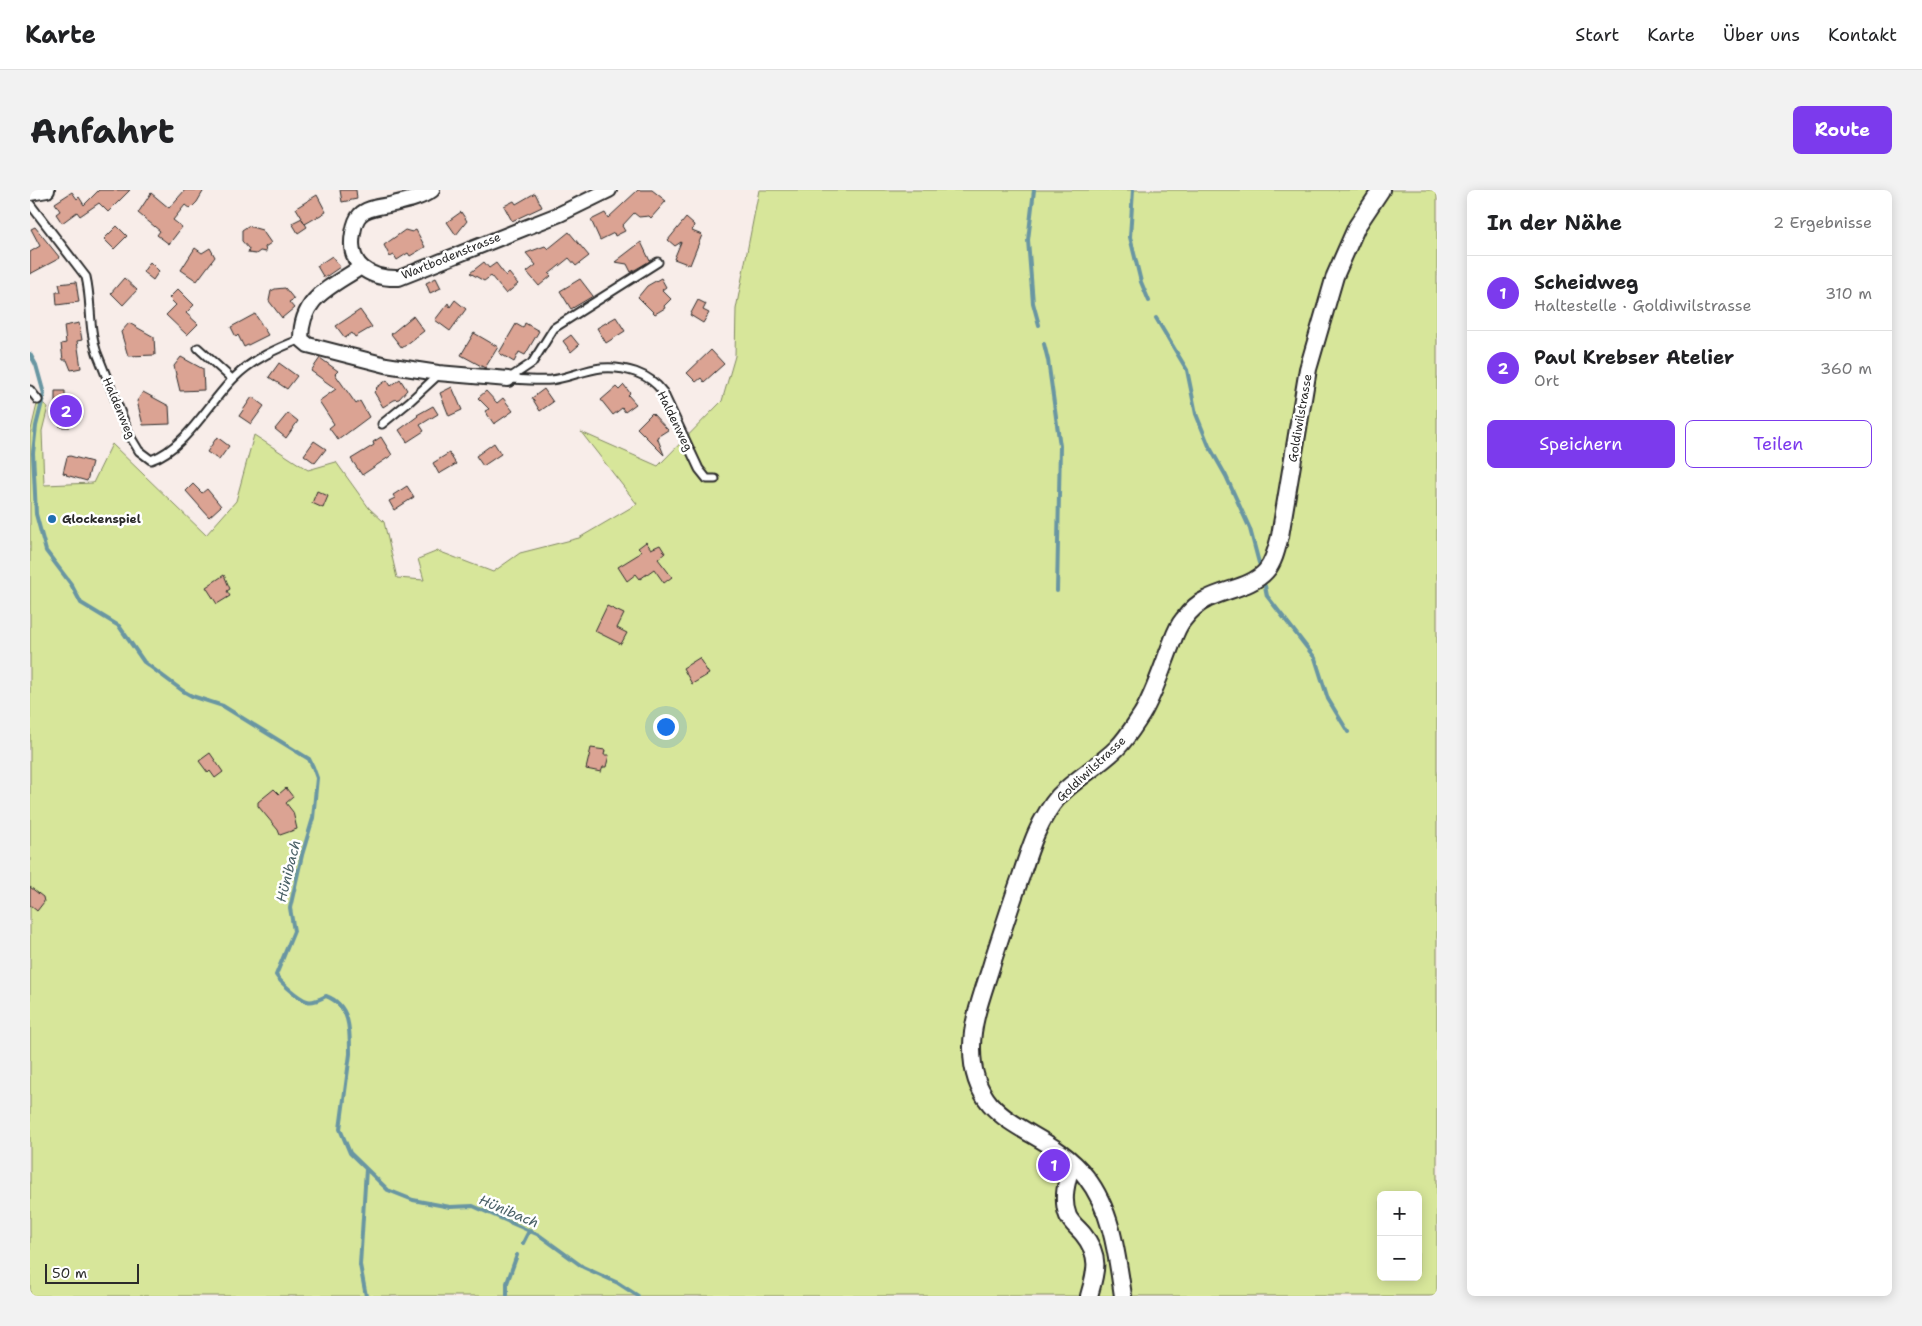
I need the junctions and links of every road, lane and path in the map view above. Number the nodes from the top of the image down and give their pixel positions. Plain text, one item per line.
1 (47, 190) edge
2 (432, 190) edge
3 (609, 190) edge
4 (1381, 190) edge
5 (30, 193) edge
6 (30, 204) edge
7 (658, 262) dead end
8 (361, 268) junction
9 (301, 339) junction
10 (198, 348) dead end
11 (438, 373) junction
12 (232, 379) junction
13 (508, 379) junction
14 (30, 390) edge
15 (38, 400) dead end
16 (382, 424) dead end
17 (715, 479) dead end
18 (1072, 1163) junction
19 (1089, 1296) edge
20 (1123, 1296) edge

1 - 5 street
2 - 8 street
3 - 8 street, Wartbodenstrasse
4 - 18 street, Goldiwilstrasse
6 - 12 lane, Haldenweg
7 - 13 lane
8 - 9 street
9 - 11 street, Haldenweg
9 - 12 lane, Haldenweg
10 - 12 lane
11 - 13 street, Haldenweg
11 - 16 lane
13 - 17 lane, Haldenweg
14 - 15 lane
18 - 19 street
18 - 20 street, Goldiwilstrasse

